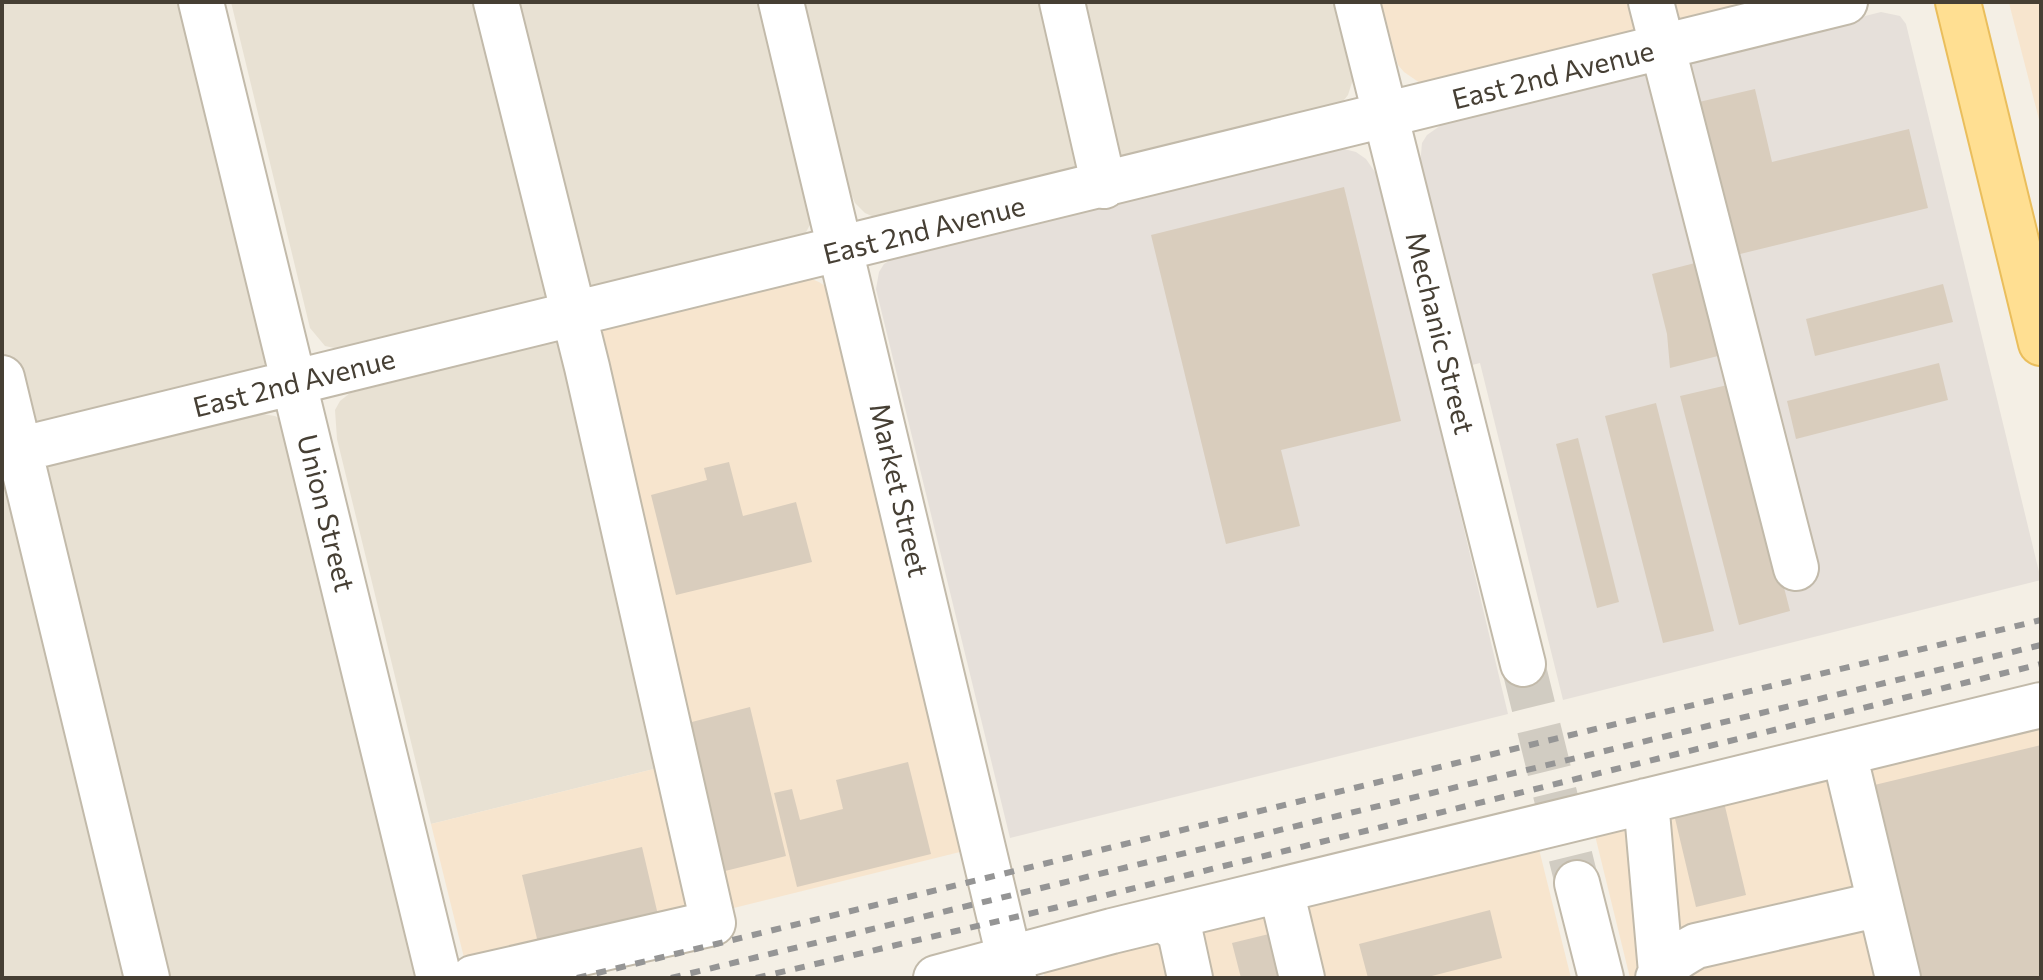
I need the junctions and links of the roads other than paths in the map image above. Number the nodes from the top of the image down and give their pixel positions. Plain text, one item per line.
1 (201, 2) edge
2 (496, 2) edge
3 (781, 2) edge
4 (1062, 2) edge
5 (1357, 2) edge
6 (1651, 2) edge
7 (1845, 2) edge
8 (1958, 2) edge
9 (1663, 47) junction
10 (1385, 117) junction
11 (1104, 186) junction
12 (842, 250) junction
13 (573, 314) junction
14 (2041, 343) edge
15 (2, 378) edge
16 (294, 383) junction
17 (10, 452) edge
18 (1796, 568) dead end
19 (1523, 664) tunnel mouth
20 (2041, 705) edge
21 (1844, 753) junction
22 (1646, 801) junction
23 (1577, 883) tunnel mouth
24 (1281, 890) junction
25 (1880, 904) junction
26 (1163, 919) junction
27 (1012, 968) edge
28 (1660, 975) edge
29 (147, 978) edge
30 (439, 978) edge
31 (473, 978) edge
32 (936, 978) edge
33 (1190, 978) edge
34 (1302, 978) edge
35 (1601, 978) edge
36 (1898, 978) edge

1 - 16 street, Union Street
2 - 13 street
3 - 12 street, Market Street
4 - 11 street
5 - 10 street, Mechanic Street
6 - 9 street
7 - 9 street, East 2nd Avenue
8 - 14 main road
9 - 10 street, East 2nd Avenue
9 - 18 street
10 - 11 street, East 2nd Avenue
10 - 19 street, Mechanic Street
11 - 12 street, East 2nd Avenue
12 - 13 street, East 2nd Avenue
12 - 27 street, Market Street
13 - 16 street, East 2nd Avenue
13 - 31 street
15 - 17 street
16 - 17 street, East 2nd Avenue
16 - 30 street, Union Street
17 - 29 street
20 - 21 street
21 - 22 street
21 - 25 street
22 - 24 street
22 - 28 street
23 - 35 street
24 - 26 street
24 - 34 street
25 - 28 street
25 - 36 street
26 - 27 street
26 - 33 street
27 - 32 street

